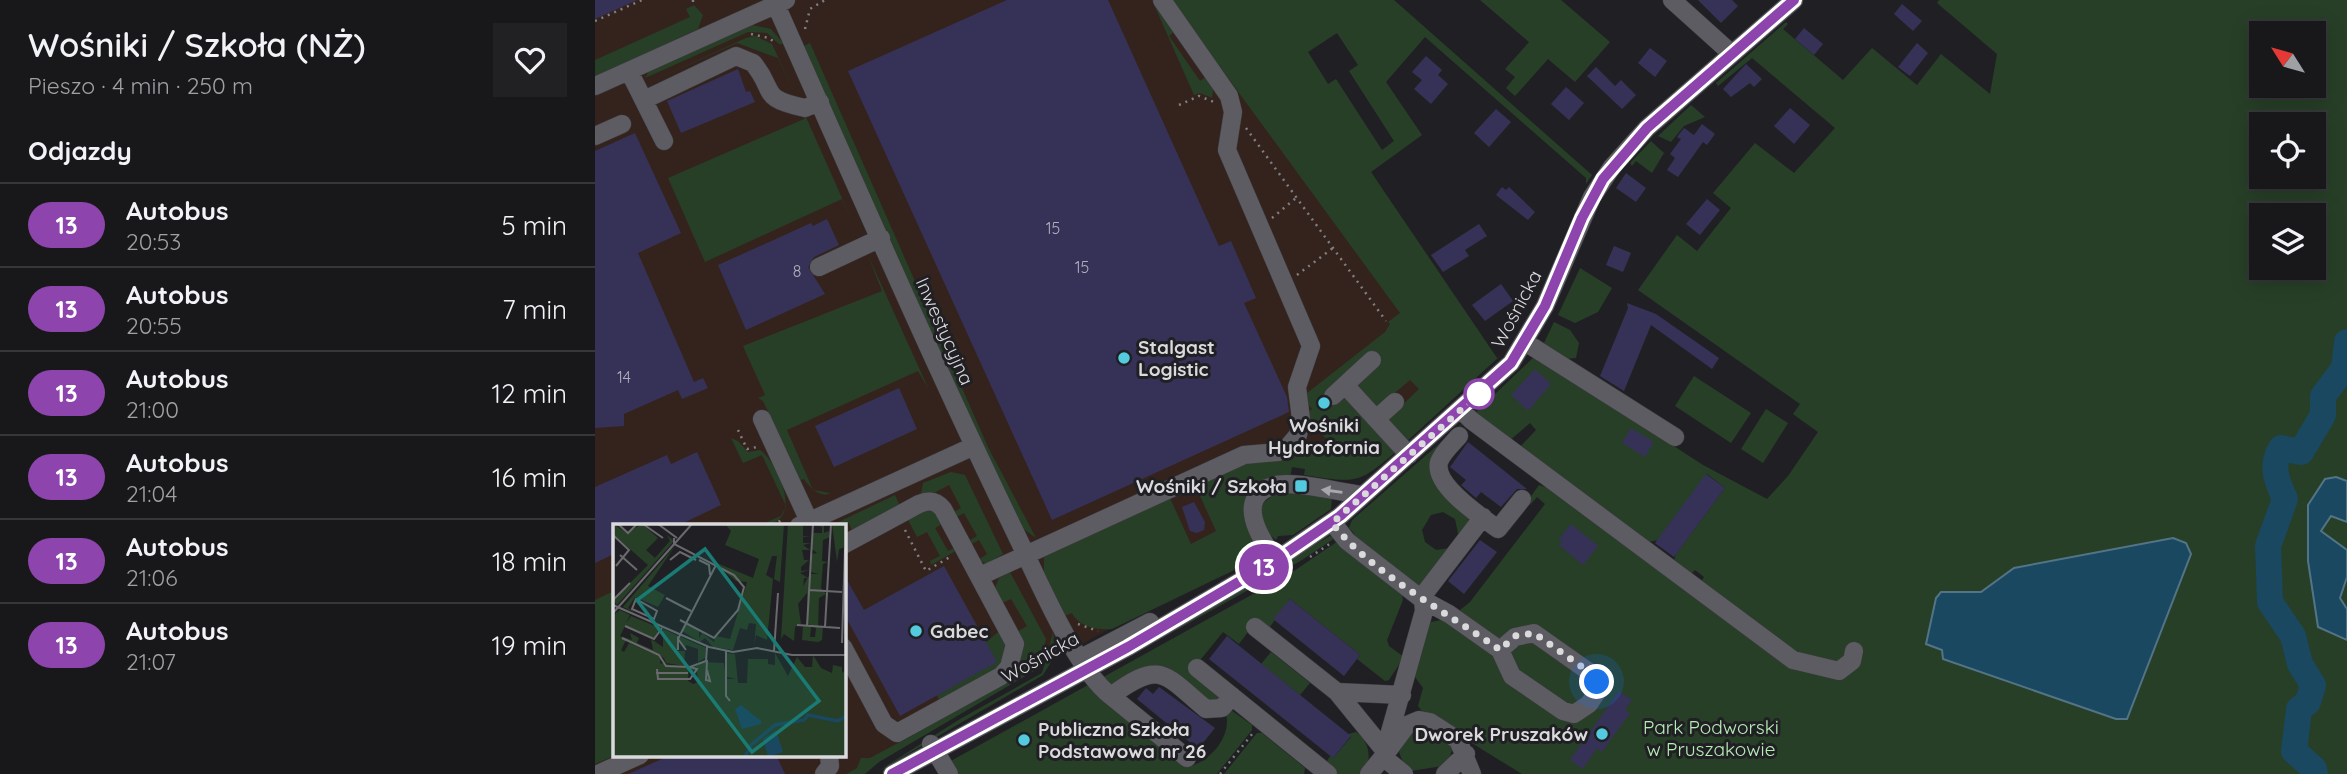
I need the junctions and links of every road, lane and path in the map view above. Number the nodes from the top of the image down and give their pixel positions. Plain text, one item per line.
1 (642, 0) edge
2 (1162, 0) edge
3 (1672, 0) edge
4 (1794, 0) edge
5 (781, 2) edge
6 (595, 21) edge
7 (747, 34) dead end
8 (776, 44) dead end
9 (1732, 54) junction
10 (629, 71) junction
11 (595, 86) edge
12 (644, 100) junction
13 (820, 102) junction
14 (1179, 105) dead end
15 (1233, 112) junction
16 (622, 124) dead end
17 (595, 136) edge
18 (664, 141) dead end
19 (1296, 198) junction
20 (1259, 225) junction
21 (881, 238) junction
22 (1333, 248) junction
23 (819, 267) dead end
24 (1286, 282) junction
25 (1386, 321) dead end
26 (1525, 342) junction
27 (1372, 360) dead end
28 (1395, 402) dead end
29 (1461, 410) junction
30 (762, 419) dead end
31 (1376, 419) junction
32 (1459, 436) dead end
33 (1675, 437) dead end
34 (974, 446) junction
35 (1409, 455) junction
36 (903, 479) junction
37 (1363, 495) junction
38 (1522, 499) dead end
39 (905, 511) junction
40 (1483, 517) junction
41 (804, 523) edge
42 (1332, 523) junction
43 (845, 544) edge
44 (965, 548) junction
45 (1025, 553) junction
46 (1276, 560) junction
47 (980, 576) junction
48 (1422, 599) junction
49 (1061, 623) junction
50 (1255, 626) dead end
51 (1105, 633) dead end
52 (1500, 650) junction
53 (845, 651) edge
54 (1854, 651) dead end
55 (1084, 664) junction
56 (1196, 668) dead end
57 (1337, 692) junction
58 (1402, 695) junction
59 (1111, 696) junction
60 (1231, 696) junction
61 (1263, 721) junction
62 (933, 748) junction
63 (1384, 754) junction
64 (1466, 754) junction
65 (639, 756) edge
66 (1187, 758) dead end
67 (598, 774) edge
68 (884, 774) edge
69 (892, 774) edge
70 (949, 774) edge
71 (1220, 774) edge
72 (1328, 774) edge
73 (1369, 774) edge
74 (1404, 774) edge
75 (1445, 774) edge
76 (1472, 774) edge

1 - 6 path
2 - 15 street
3 - 9 street
4 - 9 street, Wośnicka
5 - 10 street, Inwestycyjna
5 - 13 street, Inwestycyjna
7 - 8 path
9 - 26 street, Wośnicka
10 - 11 street, Inwestycyjna
10 - 12 street
12 - 13 street
12 - 18 street
13 - 21 street, Inwestycyjna
14 - 15 path
15 - 19 path
15 - 20 street
16 - 17 street
19 - 20 path
19 - 22 path
20 - 24 street
21 - 23 street
21 - 34 street, Inwestycyjna
22 - 24 path
22 - 25 path
24 - 45 street
26 - 29 street, Wośnicka
26 - 33 street
27 - 31 street
28 - 31 street
29 - 35 street, Wośnicka
29 - 54 street
30 - 41 street
31 - 35 street
32 - 40 street
34 - 36 street
34 - 45 street, Inwestycyjna
35 - 37 street, Wośnicka
36 - 39 street
36 - 41 street
37 - 42 street, Wośnicka
37 -> 46 street
38 - 40 street
39 - 43 street
39 - 44 street
39 - 44 path
40 - 48 street
42 - 46 street, Wośnicka
42 - 48 street
44 - 47 street
45 - 47 street
45 - 49 street, Inwestycyjna
46 - 55 street, Wośnicka
47 - 53 street
48 - 52 street
48 - 58 street
49 - 51 path
49 - 55 street, Inwestycyjna
50 - 57 street
52 - 52 street
55 - 59 street, Inwestycyjna
55 - 62 street, Wośnicka
56 - 60 street
57 - 58 street
57 - 63 street
58 - 63 street
59 - 60 street
59 - 66 street, Inwestycyjna
60 - 61 street
61 - 71 path
61 - 72 street
62 - 68 street, Wośnicka
62 - 69 street, Wośnicka
62 - 70 street
63 - 64 street
63 - 73 street
63 - 74 street
64 - 75 street
64 - 76 street
65 - 67 street

